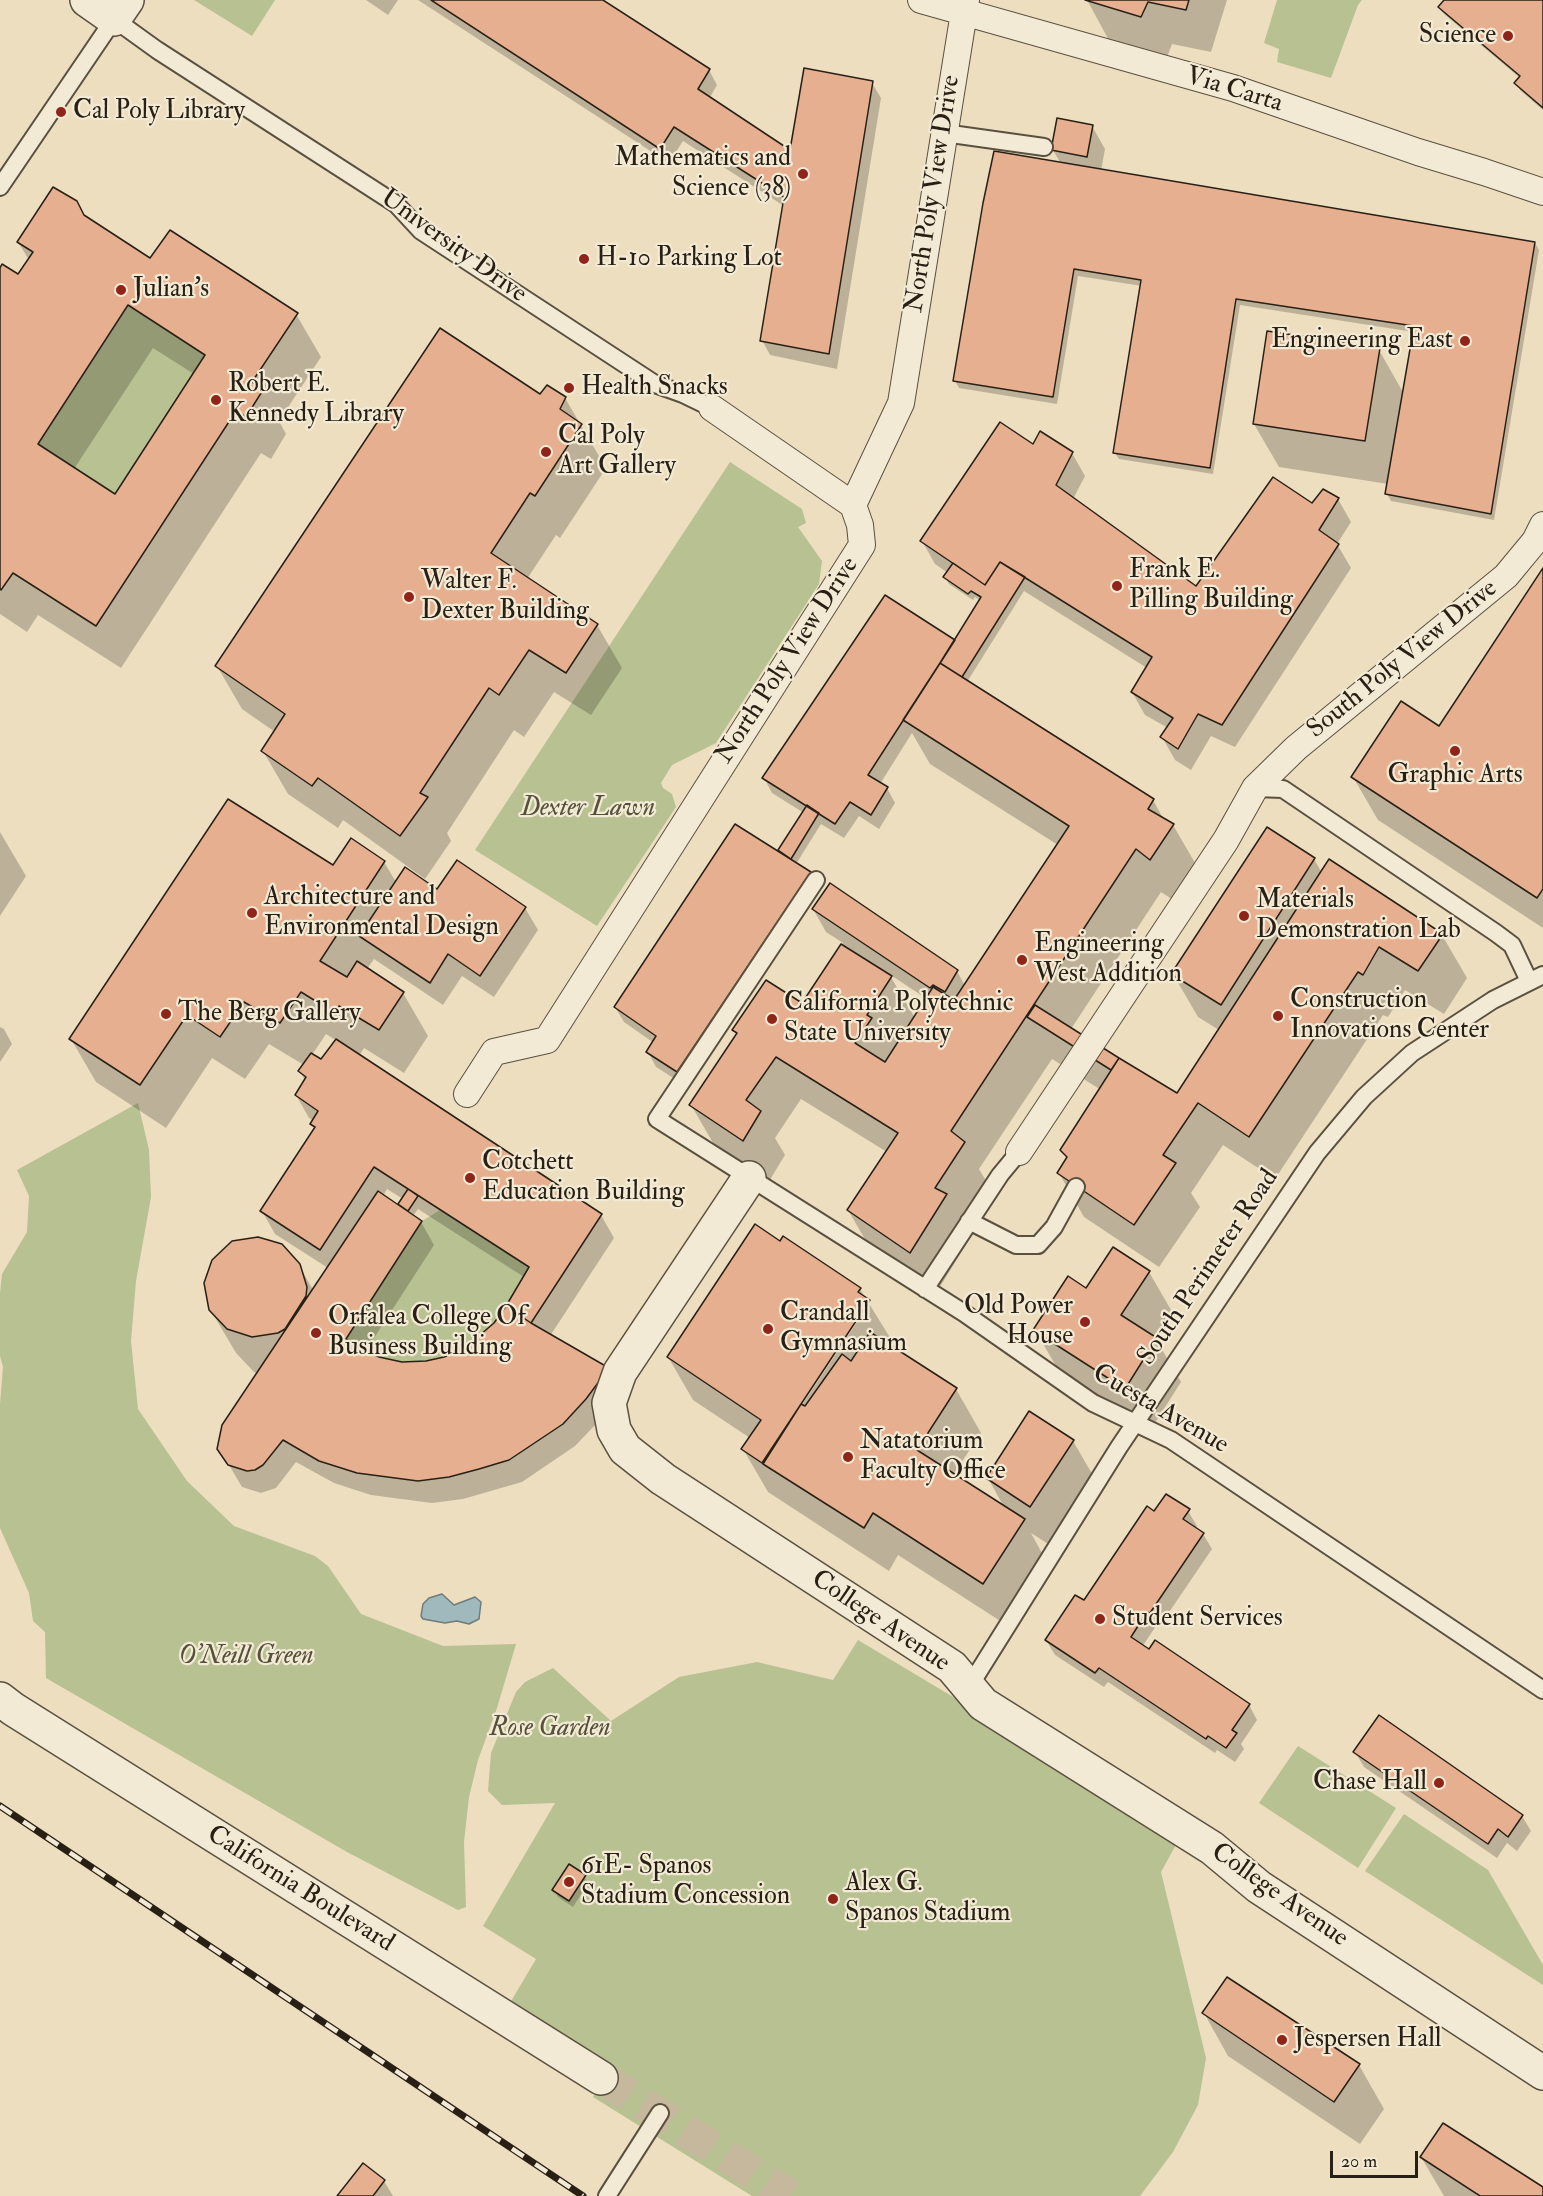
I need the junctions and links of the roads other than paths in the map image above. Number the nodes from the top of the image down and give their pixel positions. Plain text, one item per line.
1 (87, 0) edge
2 (921, 0) edge
3 (965, 6) edge
4 (120, 10) edge
5 (944, 133) junction
6 (1044, 147) dead end
7 (0, 188) edge
8 (1543, 192) edge
9 (712, 408) joint
10 (853, 505) junction
11 (1543, 525) edge
12 (1255, 788) junction
13 (816, 880) dead end
14 (1536, 978) edge
15 (467, 1094) dead end
16 (1019, 1152) joint
17 (749, 1178) junction
18 (1076, 1186) dead end
19 (969, 1221) junction
20 (925, 1289) junction
21 (1135, 1423) junction
22 (969, 1687) junction
23 (1543, 1690) edge
24 (0, 1699) edge
25 (1543, 2073) edge
26 (601, 2078) tunnel mouth
27 (660, 2113) dead end
28 (607, 2196) edge

1 - 4 street, University Drive
2 - 3 street, Via Carta
3 - 5 street, North Poly View Drive
3 - 8 street, Via Carta
4 - 7 lane
4 - 9 lane, University Drive
5 - 6 lane
5 - 10 street, North Poly View Drive
9 - 10 street, University Drive
10 - 15 street, North Poly View Drive
11 - 12 street, South Poly View Drive
12 - 14 lane
12 - 16 street, South Poly View Drive
13 - 17 lane, Cuesta Avenue
14 - 21 lane, South Perimeter Road
16 - 19 lane
17 - 20 lane, Cuesta Avenue
17 - 22 street, College Avenue
18 - 19 lane
19 - 20 lane
20 - 21 lane, Cuesta Avenue
21 - 22 lane, South Perimeter Road
21 - 23 lane, Cuesta Avenue
22 - 25 street, College Avenue
24 - 26 street, California Boulevard
27 - 28 lane

